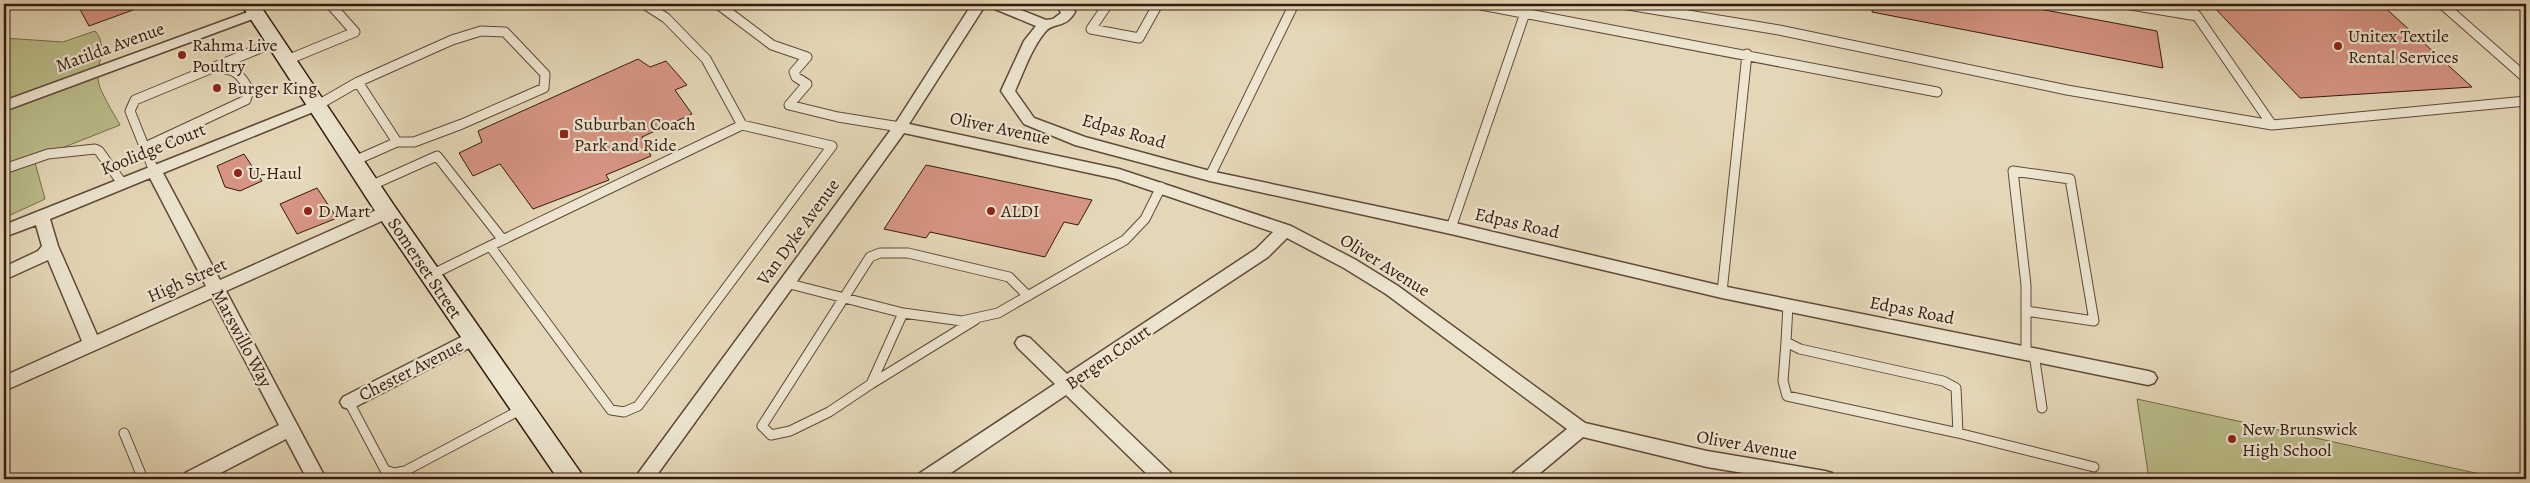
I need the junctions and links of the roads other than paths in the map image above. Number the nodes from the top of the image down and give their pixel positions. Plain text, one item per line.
1 (330, 4) edge
2 (644, 4) edge
3 (719, 4) edge
4 (979, 4) edge
5 (995, 4) edge
6 (1064, 4) edge
7 (1108, 4) edge
8 (1158, 4) edge
9 (1294, 4) edge
10 (1476, 4) edge
11 (1622, 4) edge
12 (2125, 4) edge
13 (2185, 4) edge
14 (2442, 4) edge
15 (255, 7) edge
16 (1525, 13) junction
17 (2197, 16) junction
18 (1044, 24) junction
19 (281, 51) junction
20 (1747, 54) junction
21 (212, 68) junction
22 (2526, 78) edge
23 (358, 82) junction
24 (1937, 92) dead end
25 (2526, 101) edge
26 (318, 105) junction
27 (4, 106) edge
28 (2272, 124) junction
29 (742, 125) junction
30 (900, 127) junction
31 (397, 142) junction
32 (145, 146) junction
33 (354, 161) junction
34 (4, 169) edge
35 (154, 171) junction
36 (1210, 176) junction
37 (122, 183) junction
38 (370, 186) junction
39 (1161, 187) junction
40 (387, 212) junction
41 (41, 216) junction
42 (1451, 228) junction
43 (1285, 230) junction
44 (4, 231) edge
45 (503, 240) junction
46 (50, 246) junction
47 (490, 246) junction
48 (4, 274) edge
49 (430, 275) junction
50 (786, 283) junction
51 (216, 289) junction
52 (1722, 292) junction
53 (1028, 296) junction
54 (844, 297) junction
55 (1788, 305) junction
56 (2026, 311) junction
57 (903, 313) junction
58 (977, 319) junction
59 (473, 338) junction
60 (1024, 342) dead end
61 (1786, 342) junction
62 (92, 344) junction
63 (2030, 353) junction
64 (2148, 378) dead end
65 (4, 384) edge
66 (871, 384) junction
67 (1068, 385) junction
68 (349, 402) joint
69 (522, 408) junction
70 (2042, 408) dead end
71 (290, 428) junction
72 (1580, 429) junction
73 (124, 433) dead end
74 (1958, 433) junction
75 (2094, 467) dead end
76 (143, 479) edge
77 (192, 479) edge
78 (317, 479) edge
79 (572, 479) edge
80 (643, 479) edge
81 (927, 479) edge
82 (1164, 479) edge
83 (1520, 479) edge
84 (1825, 479) edge

1 - 19 lane
2 - 29 lane
3 - 30 lane
4 - 30 street, Van Dyke Avenue
5 - 18 street
6 - 18 street
7 - 8 lane
9 - 36 lane
10 - 16 lane
11 - 28 lane
12 - 17 lane
13 - 17 lane
14 - 22 lane
15 - 19 main road, Somerset Street
15 - 27 street, Matilda Avenue
16 - 20 lane
16 - 42 lane
17 - 28 lane
18 - 36 street, Edpas Road
19 - 21 lane
19 - 26 main road, Somerset Street
20 - 24 lane
20 - 52 lane
21 - 32 lane
21 - 32 lane
23 - 26 lane
23 - 31 lane
23 - 31 lane
25 - 28 lane
26 - 33 main road, Somerset Street
26 - 35 street, Koolidge Court
29 - 45 lane
29 - 47 lane
30 - 39 street, Oliver Avenue
30 - 50 street, Van Dyke Avenue
31 - 33 lane
32 - 35 lane
33 - 38 main road, Somerset Street
34 - 37 lane
35 - 37 street, Koolidge Court
35 - 51 street, Marswillo Way
36 - 42 street, Edpas Road
37 - 41 street, Koolidge Court
38 - 40 main road, Somerset Street
38 - 45 lane
39 - 43 street, Oliver Avenue
39 - 53 lane
40 - 49 main road, Somerset Street
40 - 51 street, High Street
41 - 44 street, Koolidge Court
41 - 46 street
42 - 52 street, Edpas Road
43 - 67 street, Bergen Court
43 - 72 street, Oliver Avenue
45 - 47 lane
46 - 48 street
46 - 62 street
47 - 49 lane
49 - 59 main road, Somerset Street
50 - 54 lane
50 - 80 street, Van Dyke Avenue
51 - 62 street, High Street
51 - 71 street, Marswillo Way
52 - 55 street, Edpas Road
53 - 54 lane
53 - 58 lane
54 - 57 lane
54 - 66 lane
55 - 61 lane
55 - 63 street, Edpas Road
56 - 56 lane
56 - 63 lane
57 - 58 lane
57 - 66 lane
58 - 66 lane
59 - 68 street, Chester Avenue
59 - 69 main road, Somerset Street
60 - 67 street
61 - 74 lane
61 - 74 lane
62 - 65 street, High Street
63 - 64 street, Edpas Road
63 - 70 lane
67 - 81 street, Bergen Court
67 - 82 street
68 - 69 lane
69 - 79 main road, Somerset Street
71 - 77 street
71 - 78 street, Marswillo Way
72 - 83 street
72 - 84 street, Oliver Avenue
73 - 76 lane
74 - 75 lane

